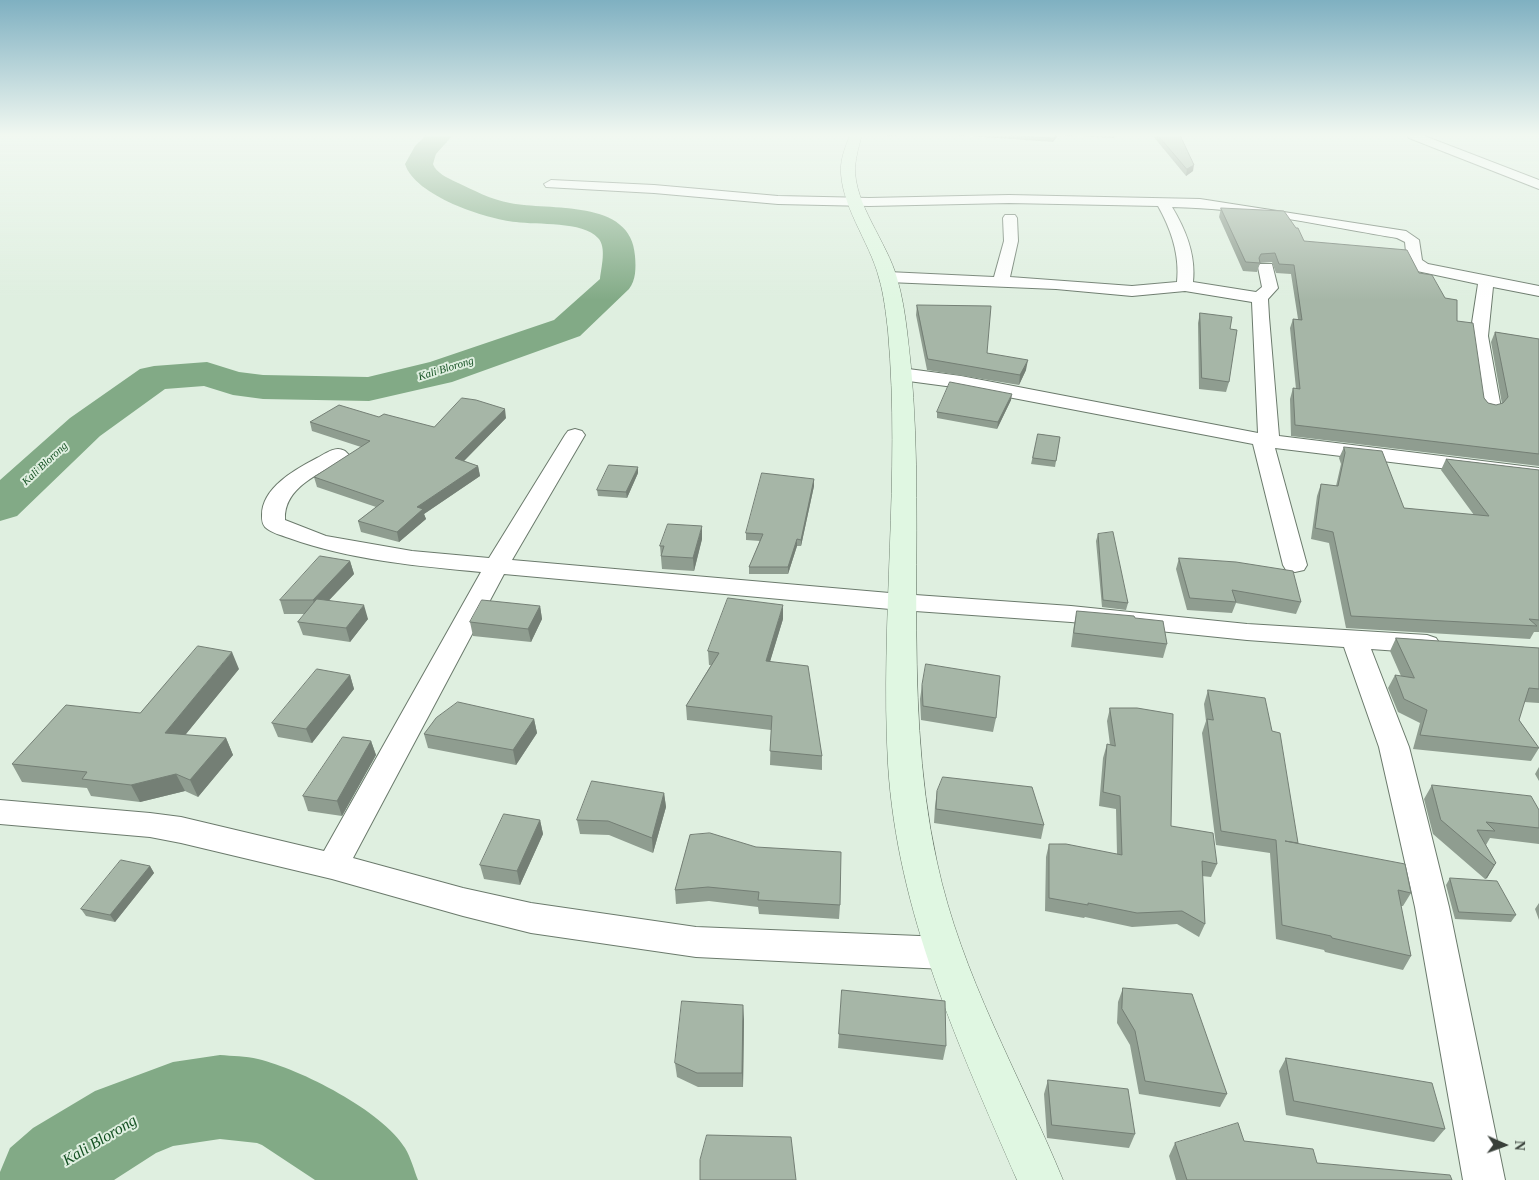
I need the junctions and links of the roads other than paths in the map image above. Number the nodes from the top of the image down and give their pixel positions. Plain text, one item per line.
1 (675, 190) edge
2 (851, 190) edge
3 (856, 202) junction
4 (1163, 202) junction
5 (1010, 218) dead end
6 (1266, 267) edge
7 (888, 277) junction
8 (1486, 281) junction
9 (1001, 282) junction
10 (1185, 286) junction
11 (1539, 291) edge
12 (1260, 298) junction
13 (901, 374) junction
14 (1492, 408) edge
15 (575, 435) dead end
16 (1266, 440) junction
17 (338, 455) dead end
18 (1537, 477) edge
19 (1295, 564) dead end
20 (496, 566) junction
21 (901, 602) junction
22 (1354, 639) junction
23 (1449, 645) edge
24 (0, 812) edge
25 (332, 866) junction
26 (944, 953) junction
27 (1040, 1180) edge
28 (1484, 1180) edge

1 - 3 street
2 - 3 street
3 - 4 street
3 - 7 street
4 - 8 street
4 - 10 street
5 - 9 street
6 - 12 street
7 - 9 street
7 - 13 street
8 - 11 street
8 - 14 street
9 - 10 street
10 - 12 street
12 - 16 street
13 - 16 street
13 - 21 street
15 - 20 street
16 - 18 street
16 - 19 street
17 - 20 street
20 - 21 street
20 - 25 street
21 - 22 street
21 - 26 street
22 - 23 street
22 - 28 street
24 - 25 street
25 - 26 street
26 - 27 street

